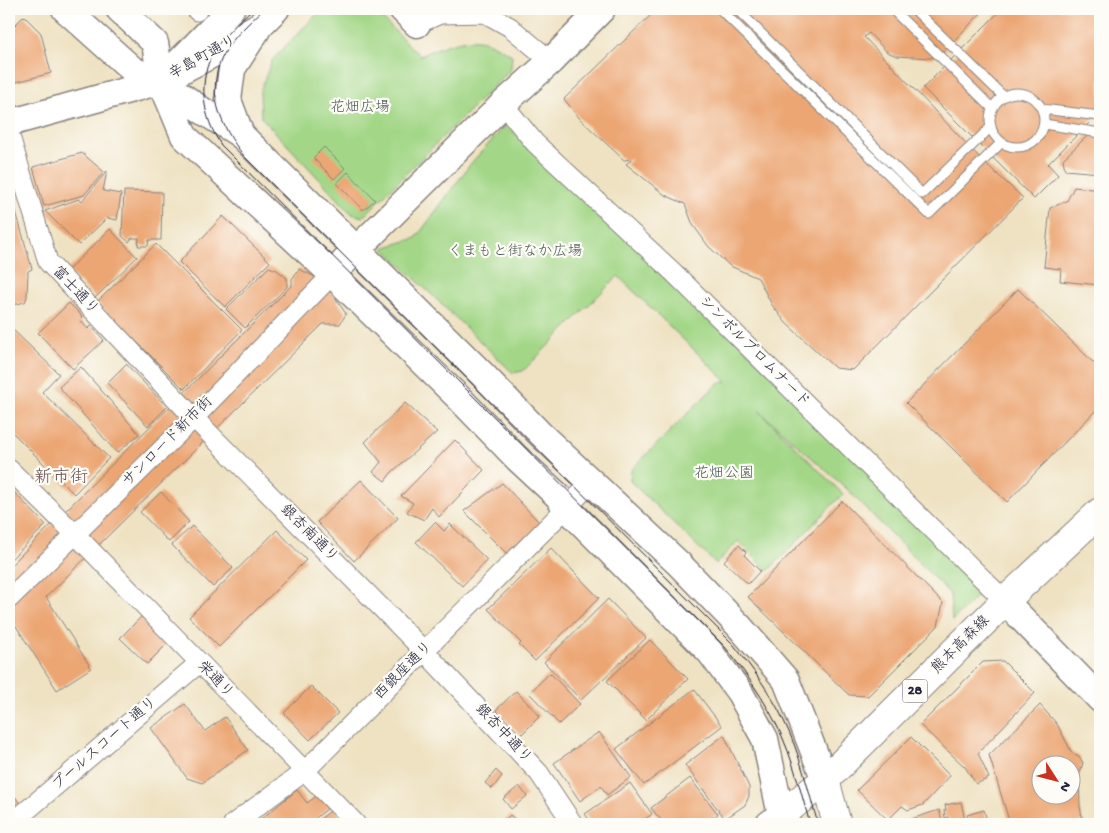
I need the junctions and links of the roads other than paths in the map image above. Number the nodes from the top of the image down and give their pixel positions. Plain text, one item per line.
1 (65, 9) edge
2 (119, 9) edge
3 (231, 9) edge
4 (602, 9) edge
5 (720, 9) edge
6 (737, 9) edge
7 (892, 9) edge
8 (914, 9) edge
9 (412, 15) edge
10 (268, 17) edge
11 (551, 61) junction
12 (161, 81) junction
13 (1003, 96) junction
14 (503, 104) junction
15 (992, 108) junction
16 (1042, 109) junction
17 (1100, 116) edge
18 (9, 123) edge
19 (1044, 124) junction
20 (990, 128) junction
21 (9, 134) edge
22 (241, 134) junction
23 (1100, 134) edge
24 (1001, 143) junction
25 (356, 250) junction
26 (328, 278) junction
27 (194, 418) junction
28 (9, 469) edge
29 (592, 482) junction
30 (566, 507) junction
31 (1100, 512) edge
32 (75, 534) junction
33 (9, 599) edge
34 (1005, 601) junction
35 (424, 651) junction
36 (199, 664) junction
37 (1100, 699) edge
38 (305, 771) junction
39 (825, 780) junction
40 (778, 821) edge
41 (11, 824) edge
42 (233, 824) edge
43 (356, 824) edge
44 (573, 824) edge
45 (836, 824) edge

1 - 12 street
2 - 12 street
3 - 12 street, 辛島町通り
4 - 11 street
5 - 24 lane
6 - 20 lane
7 - 15 lane
8 - 13 lane
9 - 11 street
10 - 12 street, 辛島町通り
10 - 22 street
11 - 14 street
12 - 18 street
12 - 22 street
12 - 26 street
13 - 15 lane
13 - 16 lane
14 - 25 street
14 - 34 street, シンボルプロムナード
15 - 20 lane
16 - 17 lane
16 - 19 lane
19 - 23 lane
19 - 24 lane
20 - 24 lane
21 - 27 street, 富士通り
22 - 25 street
25 - 26 street
25 - 29 street
26 - 27 street, サンロード新市街
26 - 30 street
27 - 32 street, サンロード新市街
27 - 35 street, 銀杏南通り
28 - 32 street, 栄通り
29 - 30 street, 西銀座通り
29 - 39 street
30 - 35 street, 西銀座通り
30 - 40 street
31 - 34 main road, 熊本高森線 / 28
32 - 33 street, サンロード新市街
32 - 36 street, 栄通り
34 - 37 street
34 - 39 main road, 熊本高森線 / 28
35 - 38 street, 西銀座通り
35 - 44 street, 銀杏中通り
36 - 38 street, 栄通り
36 - 41 street, プールスコート通り
38 - 42 street, 西銀座通り
38 - 43 street, 栄通り
39 - 40 main road, 熊本高森線 / 28
39 - 45 main road

